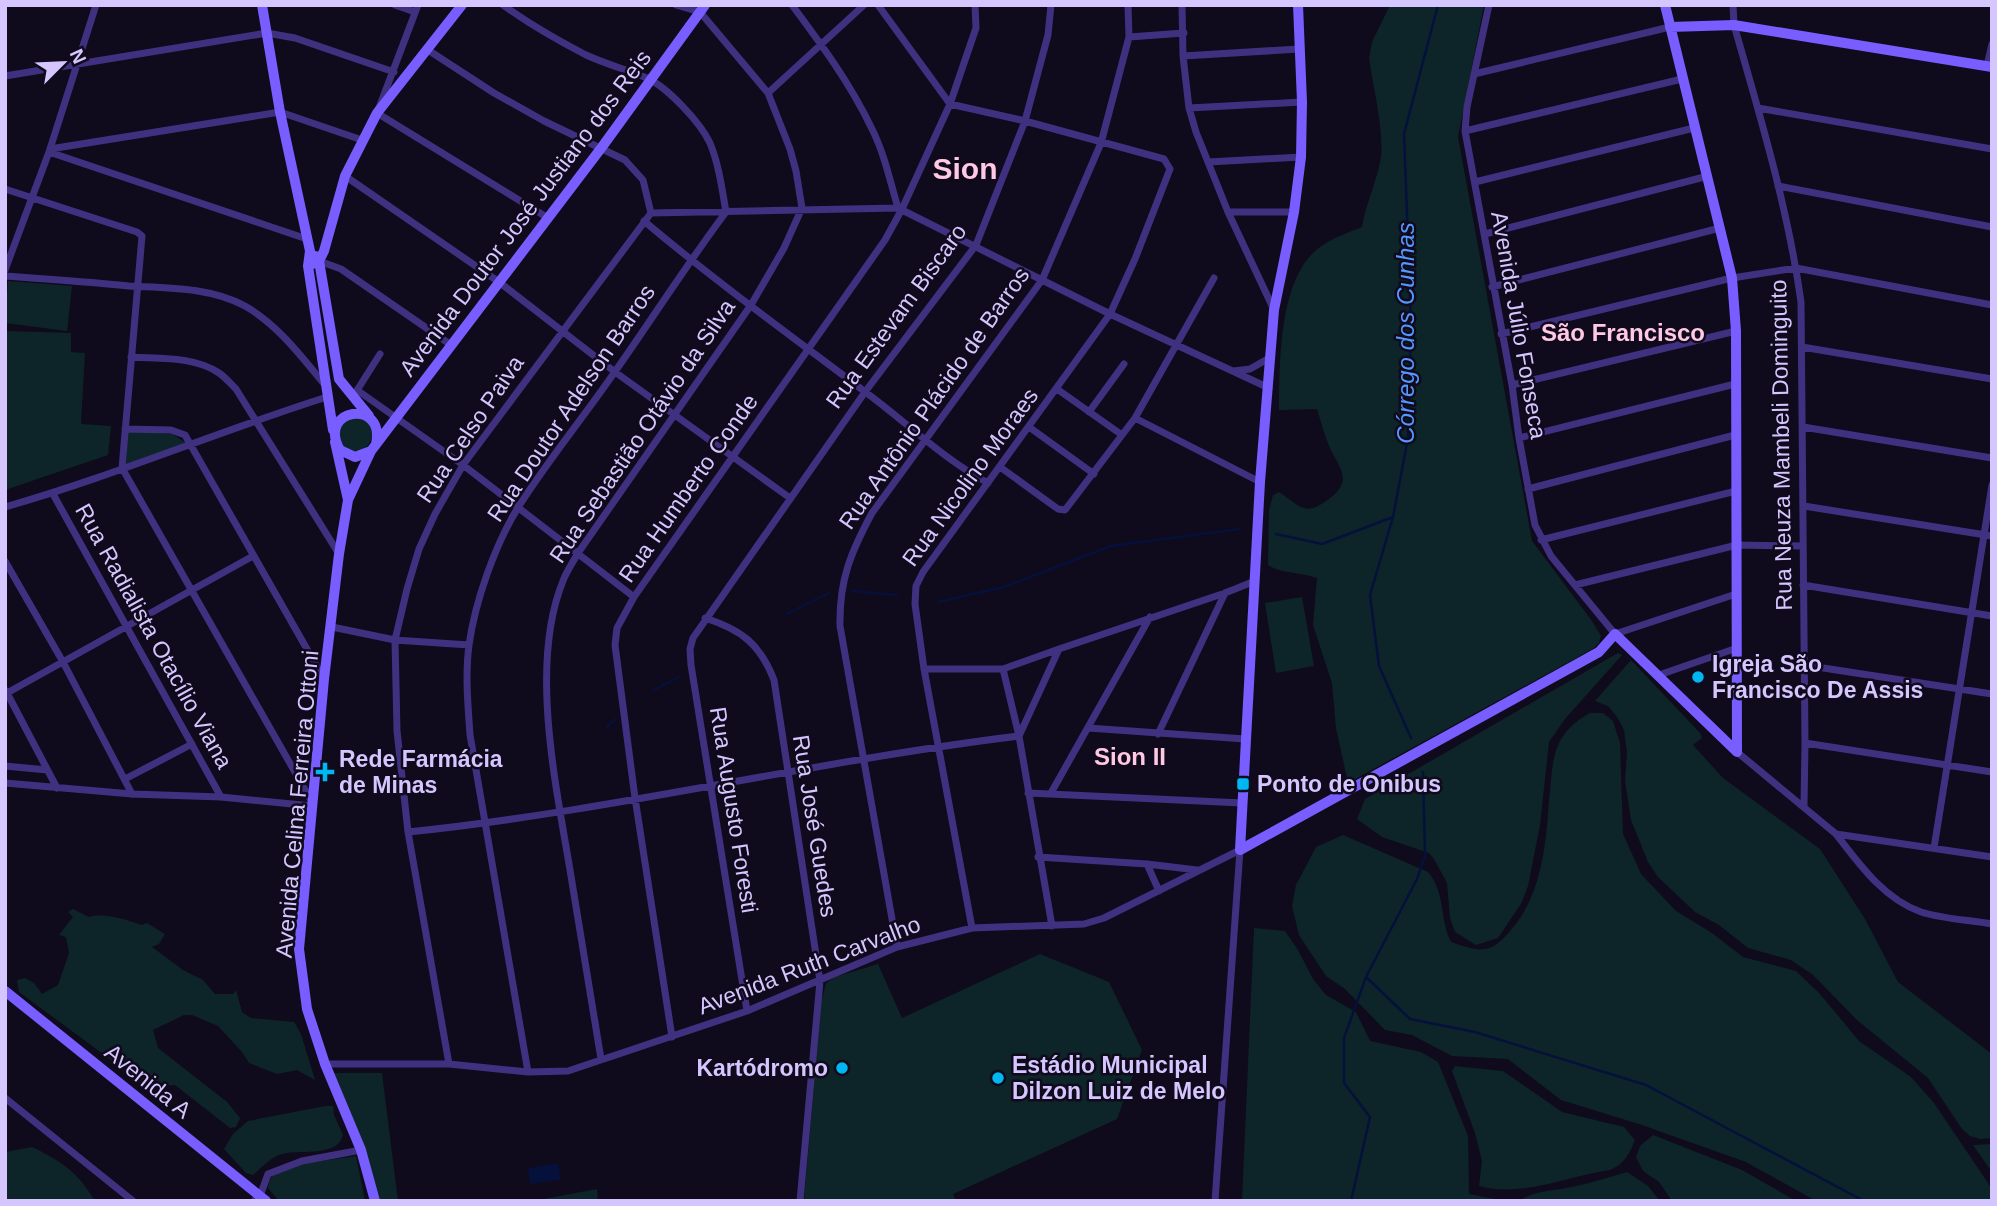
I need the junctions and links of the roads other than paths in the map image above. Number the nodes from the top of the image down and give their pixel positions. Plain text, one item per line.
1 (96, 5) edge
2 (262, 5) edge
3 (395, 5) edge
4 (463, 5) edge
5 (503, 5) edge
6 (676, 5) edge
7 (792, 5) edge
8 (864, 5) edge
9 (878, 5) edge
10 (975, 5) edge
11 (1051, 5) edge
12 (1128, 5) edge
13 (1182, 5) edge
14 (1298, 5) edge
15 (1489, 5) edge
16 (1665, 5) edge
17 (1733, 5) edge
18 (416, 9) edge
19 (703, 9) edge
20 (1734, 25) junction
21 (1670, 27) junction
22 (267, 33) junction
23 (1184, 33) junction
24 (1129, 37) junction
25 (820, 43) junction
26 (1992, 44) edge
27 (1298, 49) junction
28 (428, 50) junction
29 (1183, 56) junction
30 (80, 62) junction
31 (1989, 67) edge
32 (394, 72) junction
33 (1474, 74) junction
34 (5, 76) edge
35 (1682, 79) junction
36 (650, 80) junction
37 (768, 93) junction
38 (1302, 102) junction
39 (950, 104) junction
40 (1189, 108) junction
41 (1758, 108) junction
42 (280, 112) junction
43 (377, 113) junction
44 (1025, 121) junction
45 (1694, 128) junction
46 (1465, 131) junction
47 (362, 140) junction
48 (1101, 143) junction
49 (602, 147) junction
50 (1992, 149) edge
51 (49, 150) junction
52 (1301, 157) junction
53 (1208, 162) junction
54 (1708, 176) junction
55 (345, 177) junction
56 (1475, 182) junction
57 (1778, 186) junction
58 (5, 190) edge
59 (33, 197) junction
60 (802, 208) junction
61 (900, 209) junction
62 (726, 212) junction
63 (1227, 212) junction
64 (1294, 212) junction
65 (651, 213) junction
66 (548, 218) junction
67 (644, 221) junction
68 (1992, 227) edge
69 (1720, 228) junction
70 (1485, 234) junction
71 (307, 239) junction
72 (976, 245) junction
73 (310, 251) junction
74 (690, 260) junction
75 (319, 261) junction
76 (308, 266) junction
77 (1796, 268) junction
78 (5, 270) edge
79 (5, 276) edge
80 (1214, 278) dead end
81 (1732, 278) junction
82 (1042, 280) junction
83 (499, 282) junction
84 (137, 286) junction
85 (1492, 287) junction
86 (751, 305) junction
87 (1992, 305) edge
88 (1274, 310) junction
89 (1110, 314) junction
90 (562, 331) junction
91 (1736, 331) junction
92 (1501, 334) junction
93 (451, 345) junction
94 (1177, 346) junction
95 (1802, 347) junction
96 (809, 351) junction
97 (380, 354) dead end
98 (131, 357) junction
99 (1271, 357) junction
100 (1124, 364) dead end
101 (1230, 371) junction
102 (615, 372) junction
103 (1992, 379) edge
104 (1735, 384) junction
105 (1512, 385) junction
106 (326, 386) junction
107 (1269, 388) junction
108 (1058, 389) junction
109 (865, 392) junction
110 (355, 394) junction
111 (327, 397) junction
112 (1088, 412) junction
113 (674, 415) junction
114 (397, 416) junction
115 (1135, 418) junction
116 (256, 419) junction
117 (371, 419) junction
118 (1029, 427) junction
119 (1803, 427) junction
120 (125, 429) junction
121 (1122, 435) junction
122 (1735, 435) junction
123 (335, 438) junction
124 (1519, 438) junction
125 (926, 440) junction
126 (191, 443) junction
127 (374, 447) junction
128 (733, 457) junction
129 (1992, 458) edge
130 (463, 465) junction
131 (1000, 467) junction
132 (122, 468) junction
133 (1094, 474) junction
134 (1260, 482) junction
135 (988, 483) junction
136 (1992, 485) edge
137 (1528, 489) junction
138 (1736, 491) junction
139 (53, 494) junction
140 (790, 498) junction
141 (348, 500) junction
142 (1804, 506) junction
143 (5, 507) edge
144 (518, 508) junction
145 (1988, 535) edge
146 (1541, 540) junction
147 (1737, 545) junction
148 (1803, 546) junction
149 (578, 553) junction
150 (339, 554) junction
151 (253, 556) junction
152 (5, 561) edge
153 (1255, 581) junction
154 (1576, 585) junction
155 (1803, 585) junction
156 (194, 591) junction
157 (1225, 593) junction
158 (1736, 594) junction
159 (634, 597) junction
160 (1972, 613) junction
161 (1992, 616) edge
162 (1150, 617) junction
163 (705, 618) junction
164 (332, 627) junction
165 (126, 628) junction
166 (1615, 634) junction
167 (395, 640) junction
168 (469, 645) junction
169 (1737, 648) junction
170 (1059, 649) junction
171 (63, 662) junction
172 (1804, 665) junction
173 (924, 669) junction
174 (1003, 669) junction
175 (1659, 676) junction
176 (324, 679) junction
177 (1960, 689) junction
178 (6, 692) edge
179 (1992, 694) edge
180 (1088, 728) junction
181 (1157, 734) junction
182 (1019, 736) junction
183 (1245, 739) junction
184 (1805, 743) junction
185 (192, 744) junction
186 (939, 746) junction
187 (1737, 752) junction
188 (864, 759) junction
189 (1948, 764) junction
190 (5, 766) edge
191 (47, 771) junction
192 (1992, 772) edge
193 (787, 773) junction
194 (125, 779) junction
195 (5, 783) edge
196 (710, 786) junction
197 (57, 788) junction
198 (1028, 793) junction
199 (1051, 793) junction
200 (132, 794) junction
201 (221, 797) junction
202 (635, 798) junction
203 (1242, 803) junction
204 (312, 805) junction
205 (1804, 807) junction
206 (560, 812) junction
207 (485, 824) junction
208 (408, 832) junction
209 (1836, 834) junction
210 (1934, 848) junction
211 (1240, 850) junction
212 (1038, 857) junction
213 (1992, 857) edge
214 (1147, 863) junction
215 (1197, 870) junction
216 (1159, 891) junction
217 (1992, 924) edge
218 (1052, 926) junction
219 (972, 928) junction
220 (897, 947) junction
221 (820, 981) junction
222 (5, 990) edge
223 (747, 1011) junction
224 (672, 1037) junction
225 (601, 1059) junction
226 (325, 1064) junction
227 (449, 1065) junction
228 (528, 1072) junction
229 (5, 1098) edge
230 (361, 1150) junction
231 (260, 1199) edge
232 (133, 1201) edge
233 (375, 1201) edge
234 (800, 1201) edge
235 (1215, 1201) edge

1 - 30 street
2 - 22 street, Avenida Celina Ferreira Ottoni
3 - 18 street
4 - 28 street
5 - 36 street
6 - 19 street
7 - 25 street
8 - 25 street
9 - 39 street
10 - 39 street, Rua Humberto Conde
11 - 44 street, Rua Estevam Biscaro
12 - 24 street, Rua Antônio Plácido de Barros
13 - 23 street
14 - 27 street
15 - 33 street, Avenida Júlio Fonseca
16 - 21 street
17 - 20 street, Rua Neuza Mambeli Dominguito
18 - 32 street
19 - 36 street, Avenida Doutor José Justiano dos Reis
19 - 37 street
20 - 21 street
20 - 31 street
20 - 41 street, Rua Neuza Mambeli Dominguito
21 - 33 street
21 - 35 street
22 - 30 street
22 - 32 street
22 - 42 street, Avenida Celina Ferreira Ottoni
23 - 24 street
23 - 29 street
24 - 48 street, Rua Antônio Plácido de Barros
25 - 37 street
25 - 61 street
26 - 31 street
27 - 29 street
27 - 38 street
28 - 43 street
28 - 49 street
29 - 40 street
30 - 34 street
30 - 51 street
32 - 43 street
33 - 46 street, Avenida Júlio Fonseca
35 - 45 street
35 - 46 street
36 - 49 street, Avenida Doutor José Justiano dos Reis
36 - 62 street
37 - 60 street
38 - 40 street
38 - 52 street
39 - 44 street
39 - 61 street, Rua Humberto Conde
40 - 53 street
41 - 50 street
41 - 57 street, Rua Neuza Mambeli Dominguito
42 - 47 street
42 - 51 street
42 - 71 street, Avenida Celina Ferreira Ottoni
43 - 47 street
43 - 66 street
44 - 48 street
44 - 72 street, Rua Estevam Biscaro
45 - 54 street
45 - 56 street
46 - 56 street, Avenida Júlio Fonseca
47 - 55 street
48 - 82 street, Rua Antônio Plácido de Barros
48 - 89 street, Rua Nicolino Moraes
49 - 65 street
49 - 66 street, Avenida Doutor José Justiano dos Reis
51 - 59 street
51 - 71 street
52 - 53 street
52 - 64 street
53 - 63 street
54 - 69 street
54 - 70 street
55 - 75 street
55 - 83 street
56 - 70 street, Avenida Júlio Fonseca
57 - 68 street
57 - 77 street, Rua Neuza Mambeli Dominguito
58 - 59 street
59 - 78 street
59 - 84 street
60 - 61 street
60 - 62 street
60 - 86 street, Rua Sebastião Otávio da Silva
61 - 72 street
61 - 96 street, Rua Humberto Conde
62 - 65 street
62 - 74 street, Rua Doutor Adelson Barros
63 - 64 street
63 - 88 street
64 - 88 street
65 - 67 street, Rua Celso Paiva
66 - 83 street, Avenida Doutor José Justiano dos Reis
67 - 74 street
67 - 90 street, Rua Celso Paiva
69 - 81 street
69 - 85 street
70 - 85 street, Avenida Júlio Fonseca
71 - 73 street, Avenida Celina Ferreira Ottoni
72 - 82 street
72 - 109 street, Rua Estevam Biscaro
73 - 75 street
73 - 76 street, Avenida Celina Ferreira Ottoni
74 - 86 street
74 - 102 street, Rua Doutor Adelson Barros
75 - 76 street
75 - 93 street
75 - 110 street
76 - 106 street, Avenida Celina Ferreira Ottoni
77 - 81 street
77 - 87 street
77 - 95 street, Rua Neuza Mambeli Dominguito
79 - 84 street
80 - 94 street
81 - 91 street
81 - 92 street
82 - 89 street
82 - 125 street, Rua Antônio Plácido de Barros
83 - 90 street
83 - 93 street, Avenida Doutor José Justiano dos Reis
84 - 98 street
84 - 106 street
85 - 92 street, Avenida Júlio Fonseca
86 - 96 street
86 - 113 street, Rua Sebastião Otávio da Silva
88 - 99 street
89 - 94 street
89 - 108 street, Rua Nicolino Moraes
90 - 102 street
90 - 130 street, Rua Celso Paiva
91 - 104 street
91 - 105 street
92 - 105 street, Avenida Júlio Fonseca
93 - 114 street, Avenida Doutor José Justiano dos Reis
94 - 101 street
94 - 115 street
95 - 103 street
95 - 119 street, Rua Neuza Mambeli Dominguito
96 - 109 street
96 - 128 street, Rua Humberto Conde
97 - 110 street
98 - 116 street
98 - 120 street
99 - 101 street
99 - 107 street
100 - 112 street
101 - 107 street
102 - 113 street
102 - 144 street, Rua Doutor Adelson Barros
104 - 122 street
104 - 124 street
105 - 124 street, Avenida Júlio Fonseca
106 - 111 street, Avenida Celina Ferreira Ottoni
107 - 134 street
108 - 112 street
108 - 118 street, Rua Nicolino Moraes
109 - 125 street
109 - 140 street, Rua Estevam Biscaro
110 - 114 street
110 - 117 street
111 - 116 street
111 - 123 street, Avenida Celina Ferreira Ottoni
112 - 121 street
113 - 128 street
113 - 149 street, Rua Sebastião Otávio da Silva
114 - 127 street, Avenida Doutor José Justiano dos Reis
114 - 130 street
115 - 121 street
115 - 134 street
116 - 126 street
116 - 150 street
117 - 123 street
117 - 127 street
118 - 131 street, Rua Nicolino Moraes
118 - 133 street
119 - 129 street
119 - 142 street, Rua Neuza Mambeli Dominguito
120 - 126 street
120 - 132 street
121 - 133 street
122 - 137 street
122 - 138 street
123 - 127 street
123 - 141 street, Avenida Celina Ferreira Ottoni
124 - 137 street, Avenida Júlio Fonseca
125 - 135 street
125 - 188 street, Rua Antônio Plácido de Barros
126 - 132 street
126 - 151 street
127 - 141 street, Avenida Doutor José Justiano dos Reis
128 - 140 street
128 - 159 street, Rua Humberto Conde
130 - 144 street
130 - 167 street, Rua Celso Paiva
131 - 133 street
131 - 135 street, Rua Nicolino Moraes
132 - 139 street
132 - 156 street
134 - 153 street
135 - 173 street, Rua Nicolino Moraes
136 - 145 street
137 - 146 street, Avenida Júlio Fonseca
138 - 146 street
138 - 147 street
139 - 143 street
139 - 165 street, Rua Radialista Otacílio Viana
140 - 163 street, Rua Estevam Biscaro
141 - 150 street, Avenida Celina Ferreira Ottoni
142 - 145 street
142 - 148 street, Rua Neuza Mambeli Dominguito
144 - 149 street
144 - 168 street, Rua Doutor Adelson Barros
145 - 160 street
146 - 154 street, Avenida Júlio Fonseca
147 - 148 street
147 - 154 street
147 - 158 street
148 - 155 street, Rua Neuza Mambeli Dominguito
149 - 159 street
149 - 206 street, Rua Sebastião Otávio da Silva
150 - 164 street, Avenida Celina Ferreira Ottoni
151 - 156 street
151 - 176 street
152 - 171 street
153 - 157 street
153 - 183 street
154 - 166 street, Avenida Júlio Fonseca
155 - 160 street
155 - 172 street, Rua Neuza Mambeli Dominguito
156 - 165 street
156 - 204 street
157 - 162 street
157 - 181 street
158 - 166 street
158 - 169 street
159 - 202 street, Rua Humberto Conde
160 - 161 street
160 - 177 street
162 - 170 street
162 - 180 street
163 - 193 street, Rua José Guedes
163 - 196 street, Rua Augusto Foresti
164 - 167 street
164 - 176 street, Avenida Celina Ferreira Ottoni
165 - 171 street
165 - 185 street, Rua Radialista Otacílio Viana
166 - 175 street, Avenida Júlio Fonseca
166 - 211 street, Avenida Ruth Carvalho
167 - 168 street
167 - 208 street, Rua Celso Paiva
168 - 207 street, Rua Doutor Adelson Barros
169 - 175 street
169 - 187 street
170 - 174 street
170 - 182 street
171 - 178 street
171 - 194 street
172 - 177 street
172 - 184 street, Rua Neuza Mambeli Dominguito
173 - 174 street
173 - 186 street, Rua Nicolino Moraes
174 - 182 street
175 - 187 street, Avenida Júlio Fonseca
176 - 204 street, Avenida Celina Ferreira Ottoni
177 - 179 street
177 - 189 street
178 - 191 street
180 - 181 street
180 - 199 street
181 - 183 street
182 - 186 street
182 - 198 street
183 - 203 street
184 - 189 street
184 - 205 street, Rua Neuza Mambeli Dominguito
185 - 194 street
185 - 201 street, Rua Radialista Otacílio Viana
186 - 188 street
186 - 219 street, Rua Nicolino Moraes
187 - 205 street, Avenida Júlio Fonseca
188 - 193 street
188 - 220 street, Rua Antônio Plácido de Barros
189 - 192 street
189 - 210 street
190 - 191 street
191 - 197 street
193 - 196 street
193 - 221 street, Rua José Guedes
194 - 200 street
195 - 197 street
196 - 202 street
196 - 223 street, Rua Augusto Foresti
197 - 200 street
198 - 199 street
198 - 212 street
199 - 203 street
200 - 201 street
201 - 204 street
202 - 206 street
202 - 224 street, Rua Humberto Conde
203 - 211 street
204 - 226 street, Avenida Celina Ferreira Ottoni
205 - 209 street, Avenida Júlio Fonseca
206 - 207 street
206 - 225 street, Rua Sebastião Otávio da Silva
207 - 208 street
207 - 228 street, Rua Doutor Adelson Barros
208 - 227 street, Rua Celso Paiva
209 - 210 street
209 - 217 street, Avenida Júlio Fonseca
210 - 213 street
211 - 215 street, Avenida Ruth Carvalho
211 - 235 street
212 - 214 street
212 - 218 street
214 - 215 street
214 - 216 street
215 - 216 street, Avenida Ruth Carvalho
216 - 218 street, Avenida Ruth Carvalho
218 - 219 street, Avenida Ruth Carvalho
219 - 220 street, Avenida Ruth Carvalho
220 - 221 street, Avenida Ruth Carvalho
221 - 223 street, Avenida Ruth Carvalho
221 - 234 street, Rua José Guedes
222 - 231 street, Avenida A
223 - 224 street, Avenida Ruth Carvalho
224 - 225 street, Avenida Ruth Carvalho
225 - 228 street, Avenida Ruth Carvalho
226 - 227 street, Avenida Ruth Carvalho
226 - 230 street, Avenida Celina Ferreira Ottoni
227 - 228 street, Avenida Ruth Carvalho
229 - 232 street
230 - 231 street
230 - 233 street, Avenida Celina Ferreira Ottoni

